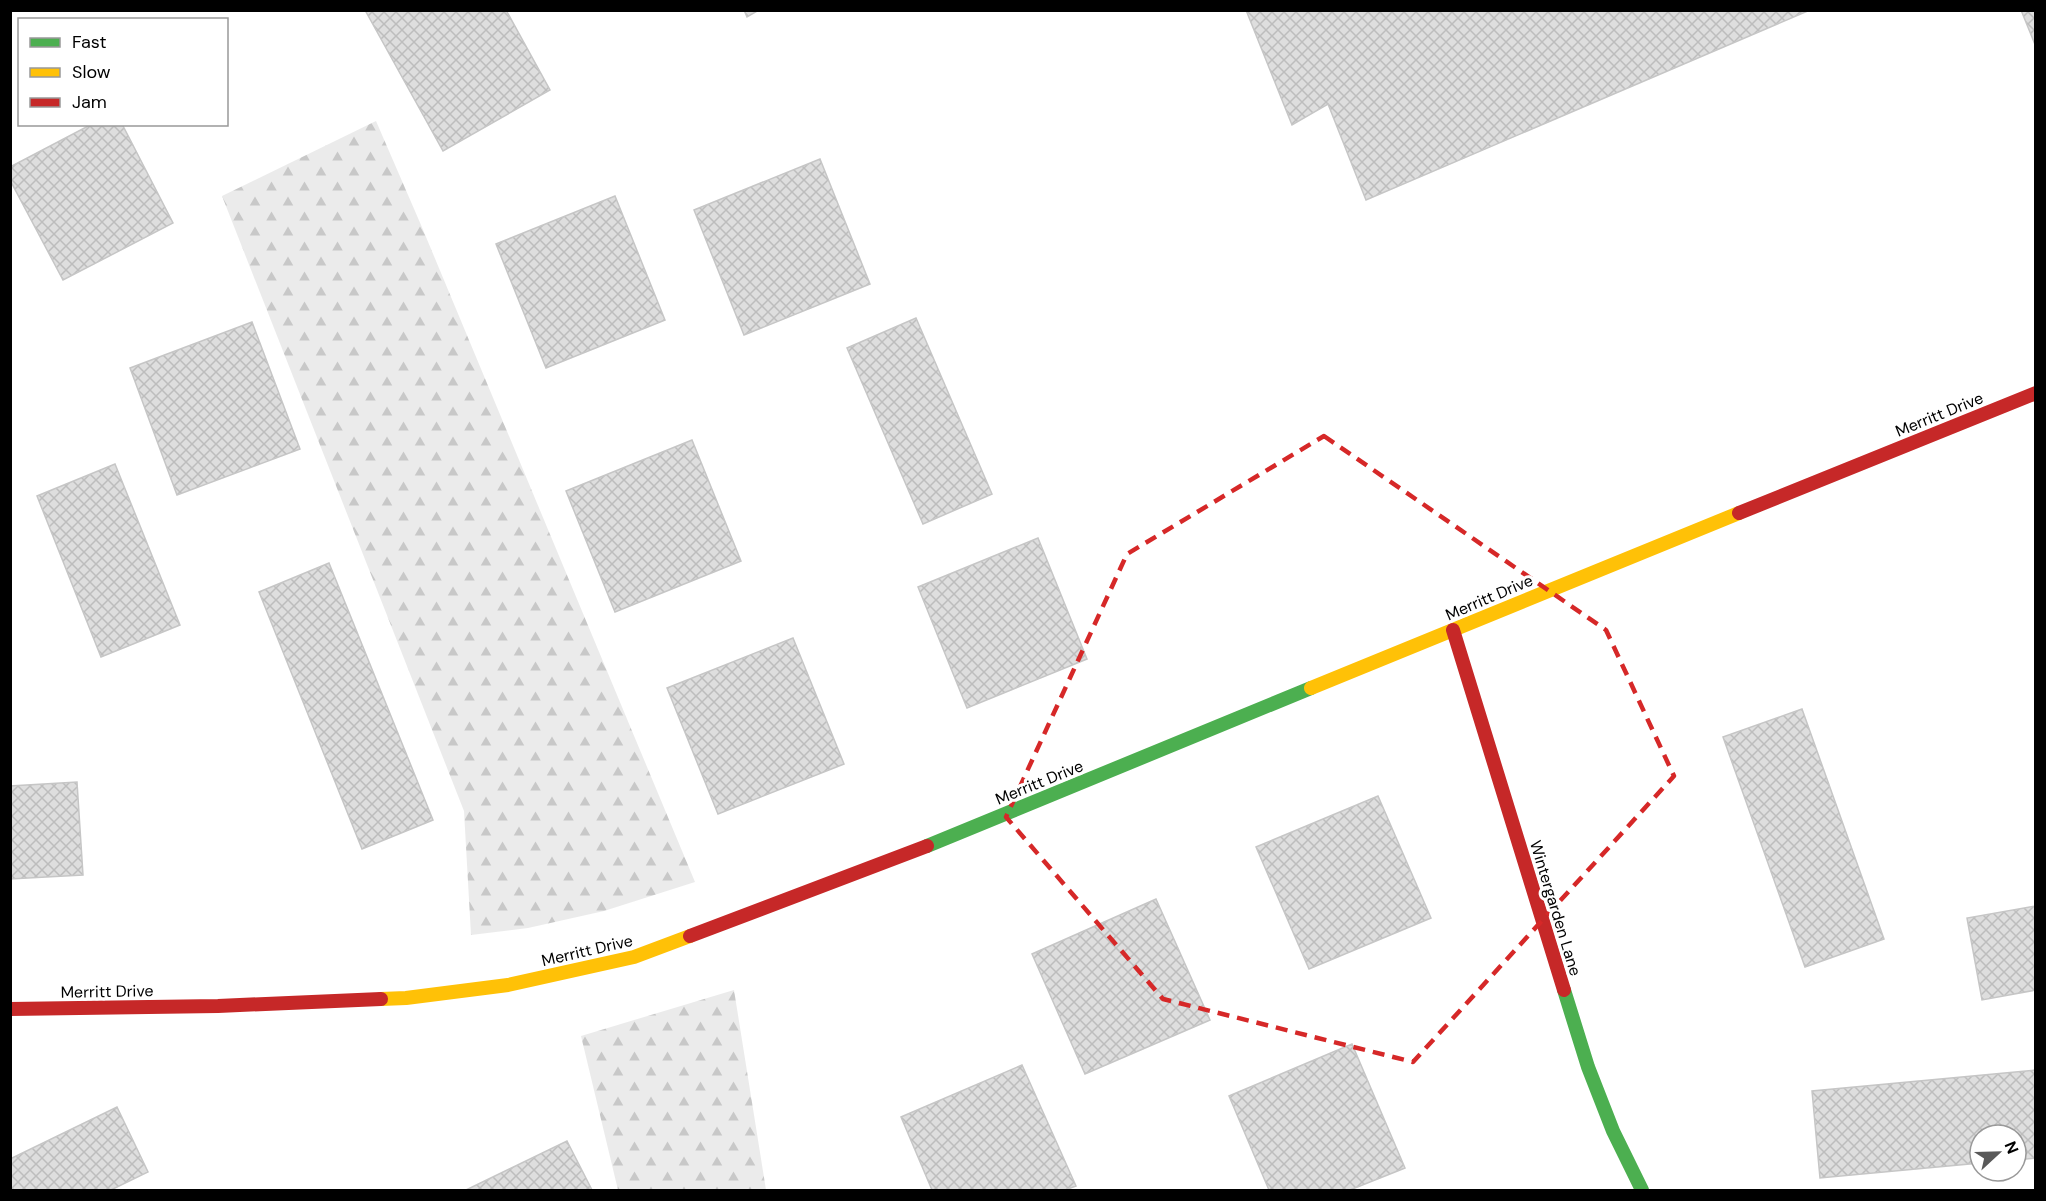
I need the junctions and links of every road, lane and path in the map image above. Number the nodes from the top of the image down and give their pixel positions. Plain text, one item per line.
1 (2036, 393) edge
2 (1454, 630) junction
3 (10, 1009) edge
4 (1642, 1191) edge

1 - 2 street, Merritt Drive
2 - 3 street, Merritt Drive
2 - 4 street, Wintergarden Lane

